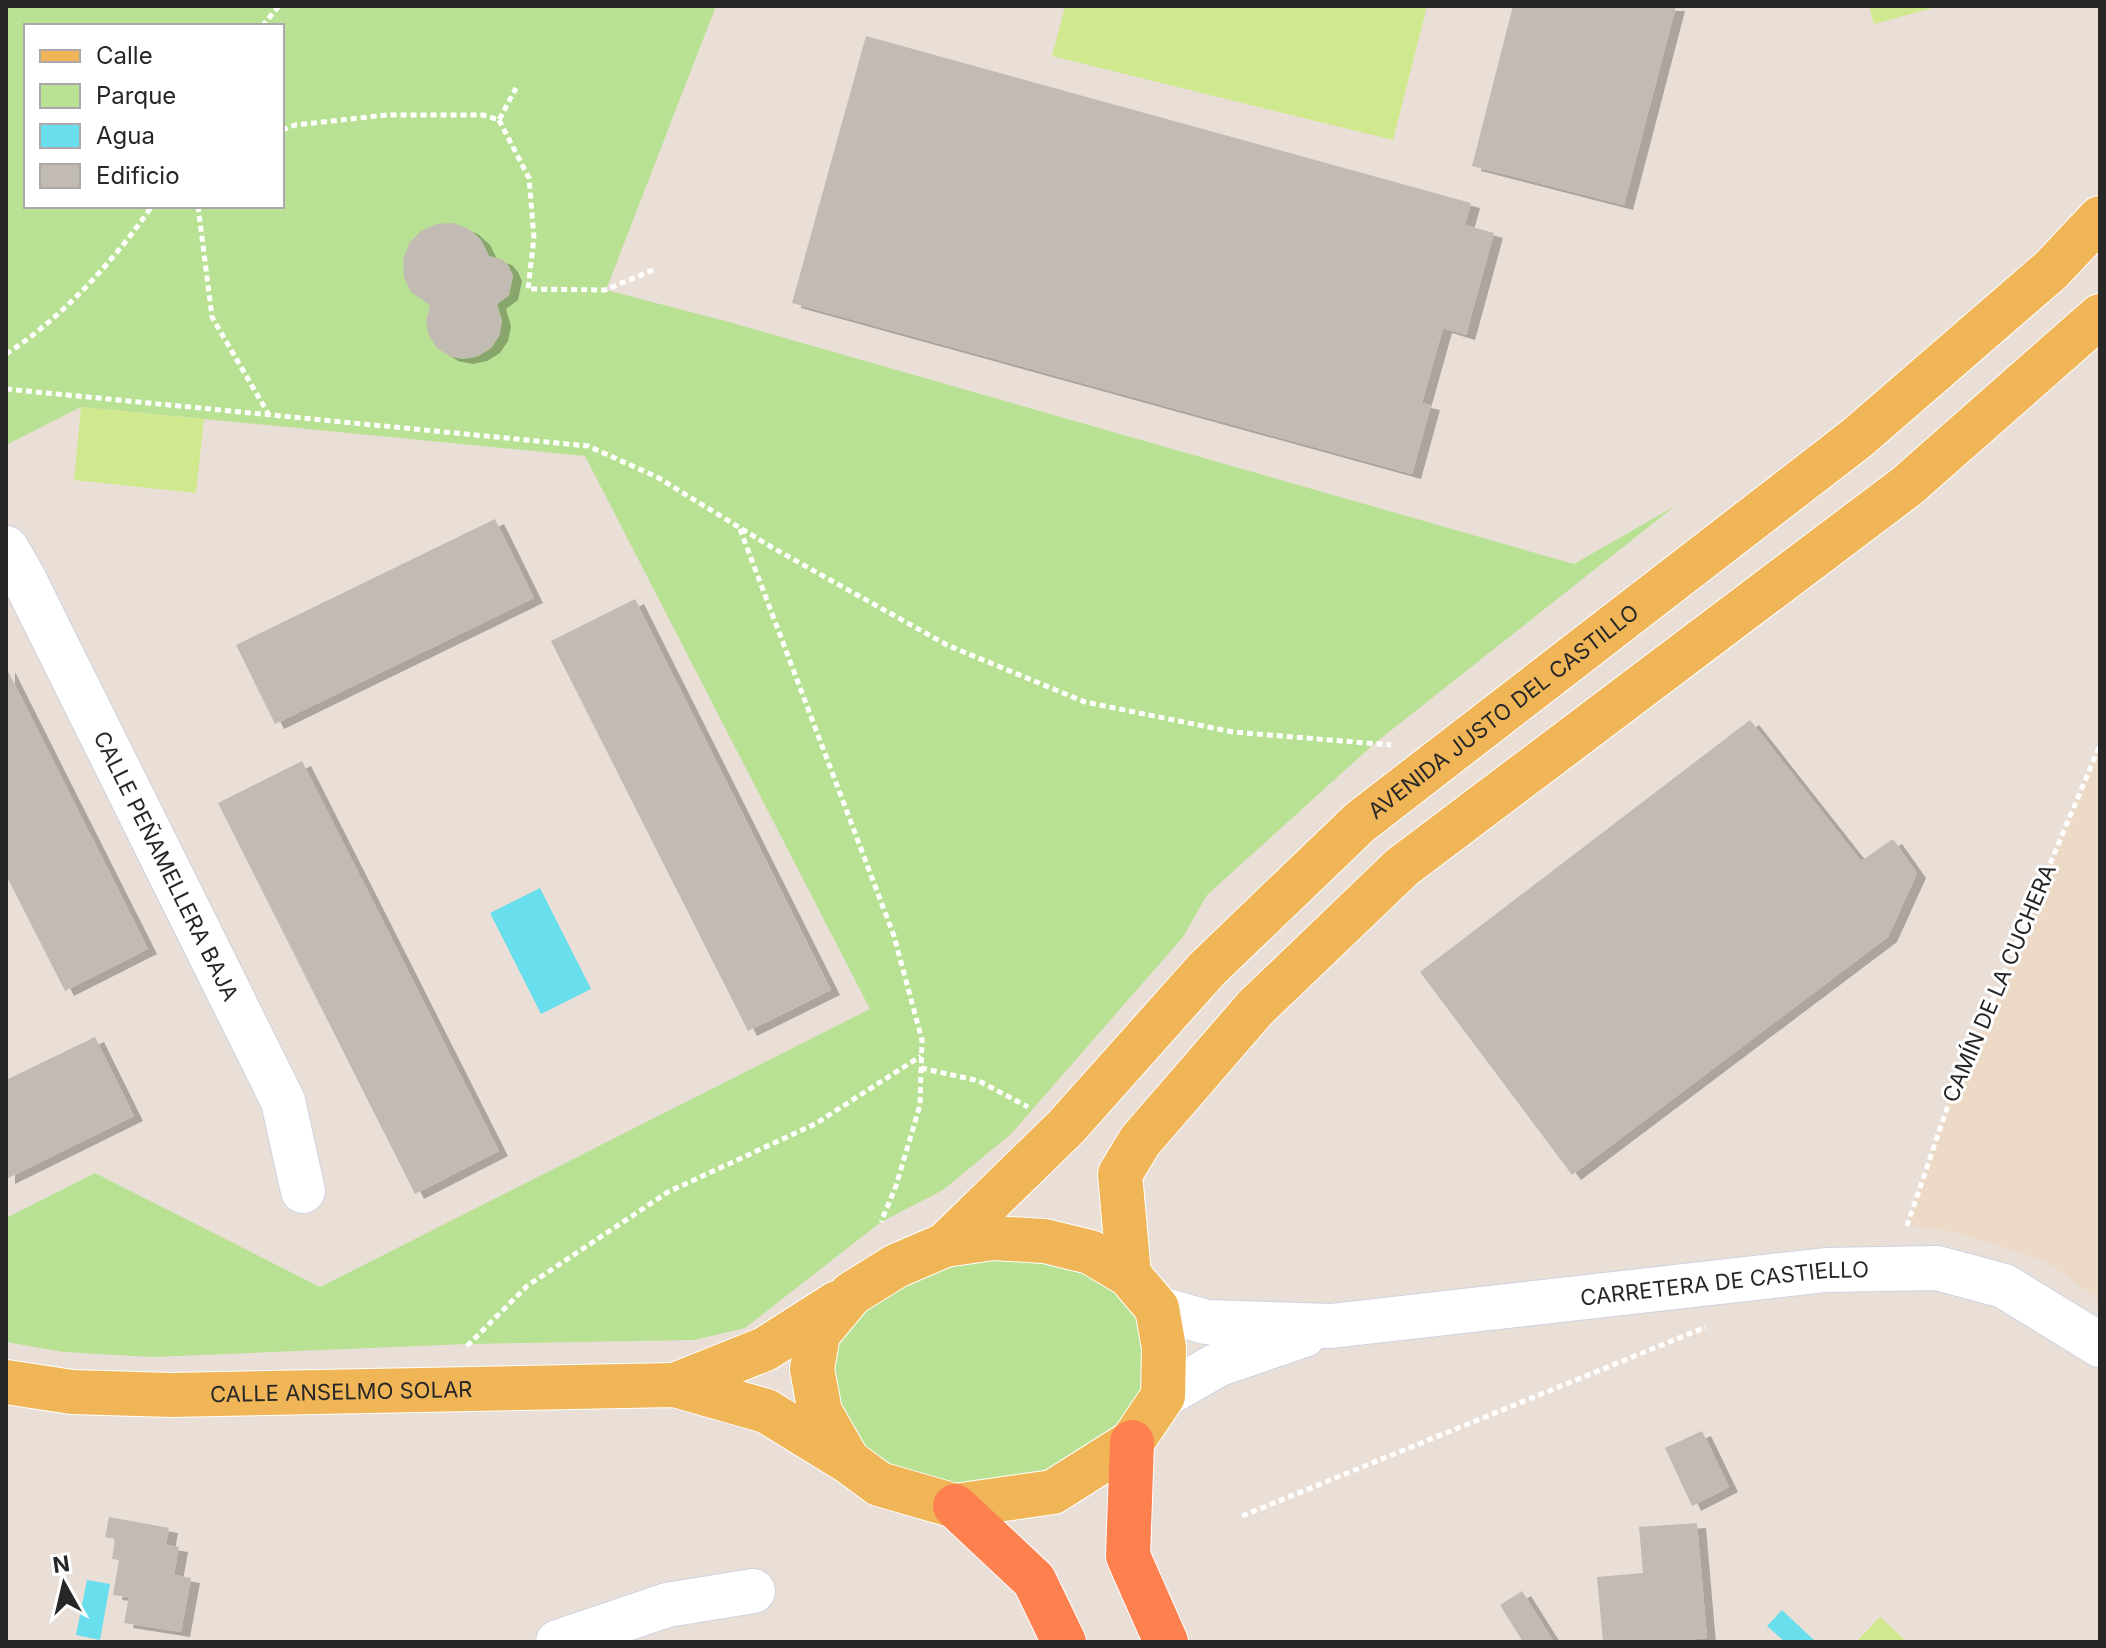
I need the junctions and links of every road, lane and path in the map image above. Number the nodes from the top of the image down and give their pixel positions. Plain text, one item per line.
1 (279, 6) edge
2 (264, 24) edge
3 (516, 88) dead end
4 (499, 120) junction
5 (284, 129) edge
6 (151, 208) edge
7 (198, 208) edge
8 (2100, 218) edge
9 (653, 270) dead end
10 (2100, 316) edge
11 (6, 354) edge
12 (6, 389) edge
13 (269, 415) junction
14 (740, 528) junction
15 (6, 548) edge
16 (2100, 745) edge
17 (1453, 750) junction
18 (922, 1056) junction
19 (921, 1068) junction
20 (1066, 1127) junction
21 (303, 1191) dead end
22 (881, 1222) dead end
23 (1907, 1225) dead end
24 (945, 1245) junction
25 (1129, 1275) junction
26 (851, 1294) junction
27 (1157, 1308) junction
28 (1711, 1323) dead end
29 (1331, 1326) junction
30 (2095, 1338) edge
31 (465, 1360) dead end
32 (6, 1382) edge
33 (675, 1385) junction
34 (1163, 1396) junction
35 (1132, 1442) junction
36 (848, 1461) junction
37 (955, 1506) junction
38 (1242, 1516) dead end
39 (753, 1591) dead end
40 (558, 1642) edge
41 (1064, 1642) edge
42 (1166, 1642) edge

1 - 2 path
3 - 4 path
4 - 5 path
4 - 9 path
6 - 11 path
7 - 13 path
8 - 17 main road, AVENIDA JUSTO DEL CASTILLO
10 - 25 main road
12 - 13 path
13 - 14 path
14 - 17 path
14 - 18 path
15 - 21 street, CALLE PEÑAMELLERA BAJA
16 - 23 path, CAMÍN DE LA CUCHERA
17 - 20 main road, AVENIDA JUSTO DEL CASTILLO
18 - 19 path
18 - 31 path
19 - 20 path
19 - 22 path
20 - 24 main road, AVENIDA JUSTO DEL CASTILLO
24 - 25 main road
24 - 26 main road, CALLE ANSELMO SOLAR
25 - 27 main road
26 - 33 main road, CALLE ANSELMO SOLAR
26 - 36 main road
27 - 29 street, CARRETERA DE CASTIELLO
27 - 34 main road
28 - 38 path
29 - 30 street, CARRETERA DE CASTIELLO
29 - 34 street, CARRETERA DE CASTIELLO
32 - 33 main road, CALLE ANSELMO SOLAR
33 - 36 main road, CALLE ANSELMO SOLAR
34 - 35 main road
35 - 37 main road
35 - 42 highway
36 - 37 main road, CALLE ANSELMO SOLAR
37 - 41 highway
39 - 40 street

